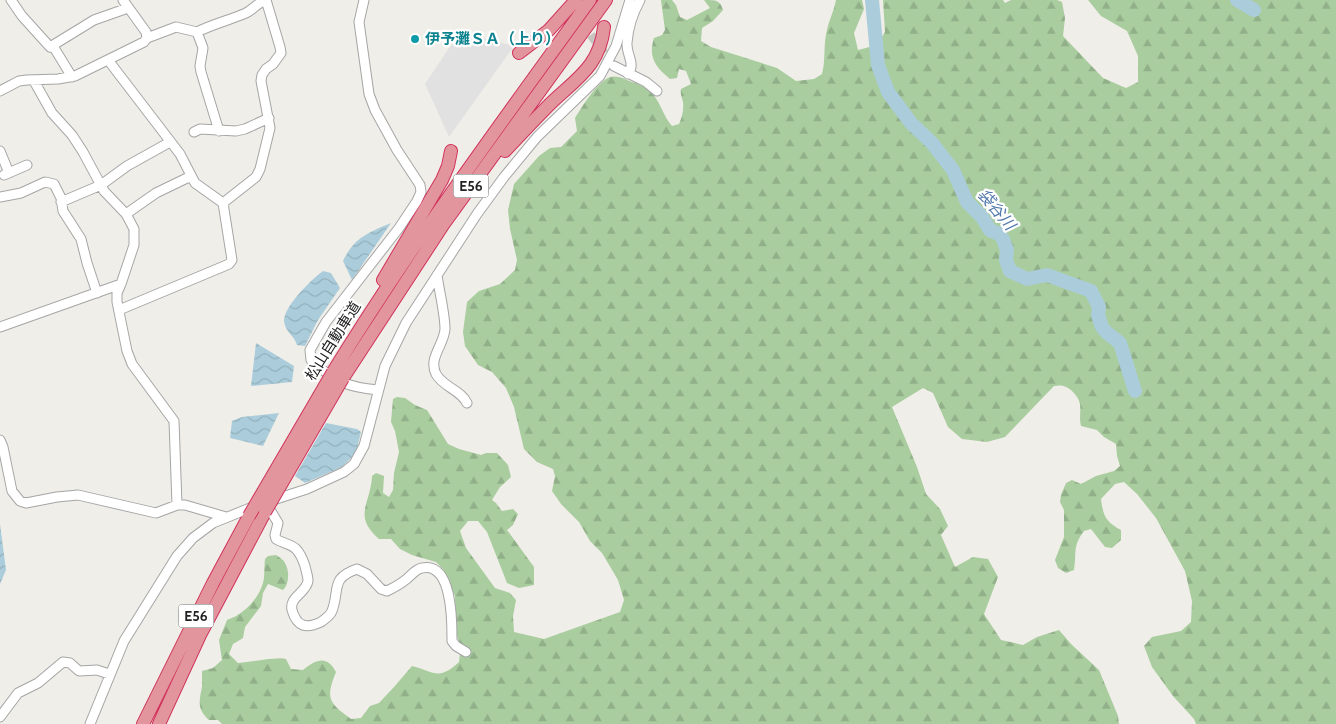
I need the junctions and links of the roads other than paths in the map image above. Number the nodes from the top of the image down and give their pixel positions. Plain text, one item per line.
1 (11, 0) edge
2 (123, 0) edge
3 (266, 0) edge
4 (364, 0) edge
5 (576, 0) edge
6 (590, 0) edge
7 (606, 0) edge
8 (630, 0) edge
9 (640, 0) edge
10 (128, 8) junction
11 (604, 27) dead end
12 (197, 32) junction
13 (147, 38) junction
14 (54, 46) junction
15 (519, 54) dead end
16 (108, 60) junction
17 (614, 66) tunnel mouth
18 (628, 74) junction
19 (72, 77) junction
20 (34, 80) junction
21 (0, 90) edge
22 (658, 91) dead end
23 (268, 118) junction
24 (219, 131) junction
25 (194, 132) dead end
26 (170, 142) junction
27 (0, 151) edge
28 (452, 151) dead end
29 (27, 165) dead end
30 (192, 178) junction
31 (101, 185) junction
32 (0, 197) edge
33 (61, 202) junction
34 (223, 203) junction
35 (126, 214) junction
36 (437, 275) junction
37 (405, 283) junction
38 (122, 284) junction
39 (97, 293) junction
40 (119, 310) junction
41 (0, 327) edge
42 (338, 375) junction
43 (378, 390) junction
44 (467, 403) dead end
45 (0, 440) edge
46 (177, 505) junction
47 (266, 507) junction
48 (226, 517) junction
49 (466, 652) dead end
50 (110, 674) junction
51 (0, 717) edge
52 (144, 720) edge
53 (161, 720) edge
54 (90, 724) edge

1 - 14 street
2 - 10 street
3 - 12 street
3 - 23 street
4 - 43 street
5 - 15 highway
6 - 42 highway, 松山自動車道 / E56
7 - 37 highway, 松山自動車道 / E56
8 - 36 street
9 - 18 street
10 - 13 street
10 - 14 street
11 - 37 highway
12 - 13 street
12 - 24 street
13 - 16 street
14 - 19 street
16 - 19 street
16 - 26 street
17 - 18 street
18 - 22 street
19 - 20 street
20 - 21 street
20 - 31 street
23 - 24 street
23 - 34 street
24 - 25 street
26 - 30 street
26 - 31 street
27 - 29 street
28 - 42 highway
30 - 34 street
30 - 35 street
31 - 33 street
31 - 35 street
32 - 33 street
33 - 39 street
34 - 40 street
35 - 38 street
36 - 43 street
36 - 44 street
37 - 42 highway, 松山自動車道 / E56
38 - 39 street
38 - 40 street
39 - 41 street
40 - 46 street
42 - 47 highway, 松山自動車道 / E56, bridge
42 - 52 highway, 松山自動車道 / E56, bridge
43 - 47 street
45 - 46 street
46 - 48 street
47 - 48 street
47 - 49 street
47 - 53 highway, 松山自動車道 / E56
48 - 50 street
50 - 51 street
50 - 54 street

